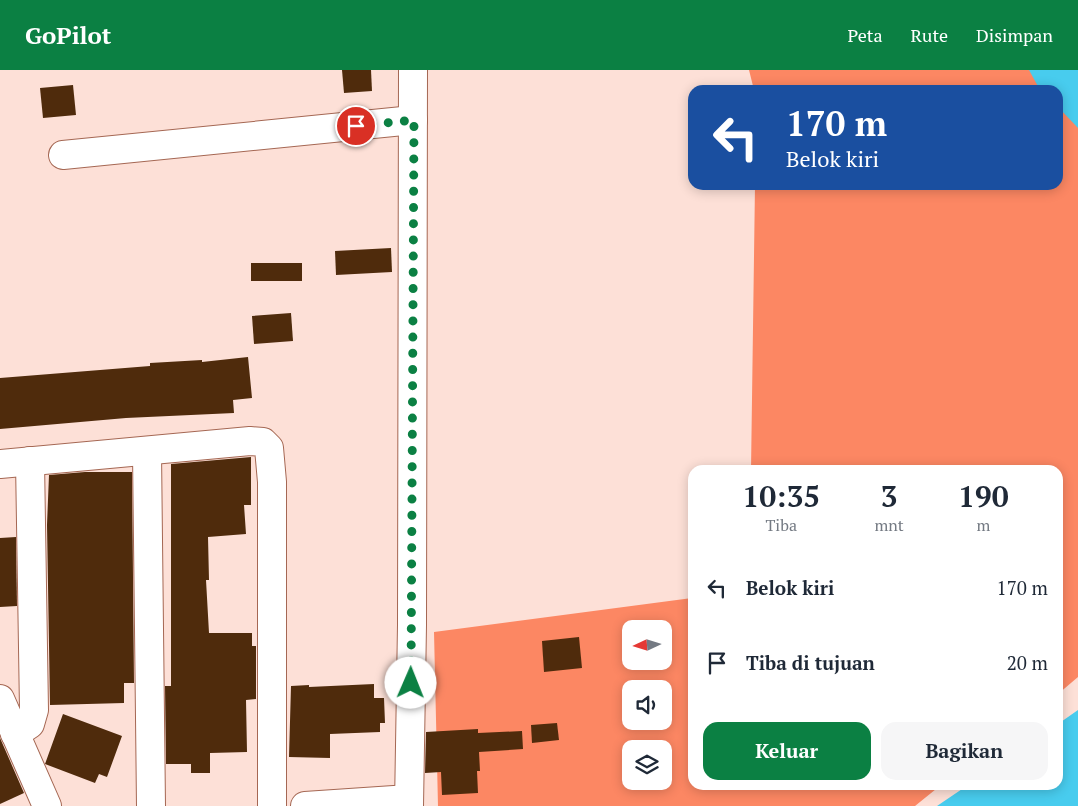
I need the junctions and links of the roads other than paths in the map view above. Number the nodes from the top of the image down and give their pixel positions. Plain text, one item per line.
1 (413, 70) edge
2 (414, 120) junction
3 (63, 155) dead end
4 (147, 452) junction
5 (30, 461) junction
6 (0, 464) edge
7 (0, 699) edge
8 (16, 734) junction
9 (409, 802) edge
10 (48, 806) edge
11 (151, 806) edge
12 (272, 806) edge
13 (305, 806) edge

1 - 2 street
2 - 3 street
2 - 9 street
4 - 5 street
4 - 11 street
4 - 12 street
5 - 6 street
5 - 8 street
7 - 8 street
8 - 10 street
9 - 13 street

